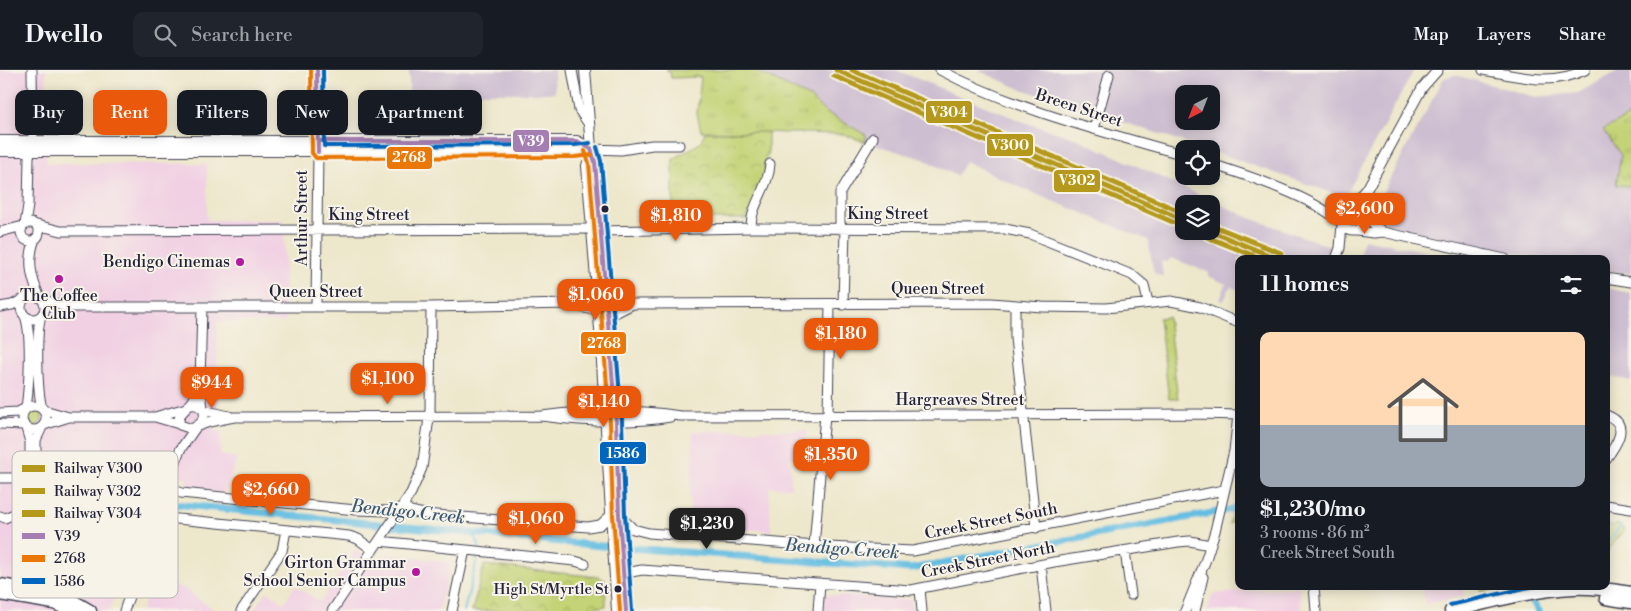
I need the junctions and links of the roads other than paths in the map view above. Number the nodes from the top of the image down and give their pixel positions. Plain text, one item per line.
1 (32, 70) edge
2 (317, 70) edge
3 (572, 70) edge
4 (585, 70) edge
5 (940, 70) edge
6 (1428, 70) edge
7 (1438, 70) edge
8 (1485, 70) edge
9 (1585, 70) edge
10 (1109, 75) dead end
11 (1422, 88) junction
12 (590, 126) junction
13 (1094, 129) junction
14 (873, 138) dead end
15 (33, 141) junction
16 (679, 145) dead end
17 (0, 146) edge
18 (318, 147) junction
19 (591, 149) junction
20 (30, 152) junction
21 (1175, 153) edge
22 (770, 164) dead end
23 (1220, 167) edge
24 (1367, 189) junction
25 (28, 205) junction
26 (1322, 208) junction
27 (1348, 210) junction
28 (1363, 216) junction
29 (36, 224) junction
30 (1342, 224) junction
31 (24, 226) junction
32 (751, 228) junction
33 (843, 229) junction
34 (317, 230) junction
35 (597, 230) junction
36 (56, 231) junction
37 (1356, 231) junction
38 (0, 232) edge
39 (1383, 232) junction
40 (25, 239) junction
41 (36, 239) junction
42 (1340, 248) junction
43 (31, 254) junction
44 (1337, 255) edge
45 (1487, 255) edge
46 (32, 279) junction
47 (1610, 279) edge
48 (1631, 282) edge
49 (25, 298) junction
50 (41, 299) junction
51 (1148, 302) junction
52 (567, 304) junction
53 (602, 304) junction
54 (633, 304) junction
55 (830, 305) junction
56 (843, 305) junction
57 (1015, 305) junction
58 (316, 306) junction
59 (2, 307) edge
60 (64, 307) junction
61 (202, 307) junction
62 (431, 307) junction
63 (42, 315) junction
64 (24, 316) junction
65 (1235, 321) edge
66 (200, 383) junction
67 (187, 407) junction
68 (25, 408) junction
69 (43, 409) junction
70 (203, 409) junction
71 (615, 411) junction
72 (0, 412) edge
73 (827, 415) junction
74 (1024, 415) junction
75 (1235, 415) edge
76 (429, 416) junction
77 (680, 416) junction
78 (69, 417) junction
79 (155, 417) junction
80 (604, 417) junction
81 (1610, 417) edge
82 (234, 418) junction
83 (616, 422) junction
84 (0, 424) edge
85 (179, 424) junction
86 (25, 426) junction
87 (43, 426) junction
88 (197, 426) junction
89 (1235, 442) edge
90 (180, 450) junction
91 (31, 451) edge
92 (36, 451) edge
93 (1610, 454) edge
94 (178, 456) edge
95 (1225, 486) junction
96 (178, 492) edge
97 (402, 506) junction
98 (1610, 506) edge
99 (1631, 509) edge
100 (12, 515) edge
101 (615, 515) junction
102 (0, 516) edge
103 (178, 516) edge
104 (1036, 528) junction
105 (286, 530) junction
106 (382, 537) junction
107 (1210, 545) junction
108 (814, 546) junction
109 (373, 550) junction
110 (465, 550) junction
111 (1125, 551) junction
112 (618, 559) junction
113 (1206, 562) junction
114 (585, 564) dead end
115 (1041, 565) junction
116 (624, 580) junction
117 (820, 583) junction
118 (0, 585) edge
119 (920, 589) junction
120 (12, 590) edge
121 (1314, 590) edge
122 (1131, 595) dead end
123 (1630, 595) edge
124 (37, 598) edge
125 (67, 598) edge
126 (129, 598) edge
127 (1519, 599) junction
128 (72, 611) edge
129 (90, 611) edge
130 (124, 611) edge
131 (241, 611) edge
132 (332, 611) edge
133 (452, 611) edge
134 (617, 611) edge
135 (626, 611) edge
136 (818, 611) edge
137 (922, 611) edge
138 (1046, 611) edge
139 (1185, 611) edge
140 (1195, 611) edge
141 (1316, 611) edge
142 (1451, 611) edge
143 (1480, 611) edge

1 - 15 street
2 - 18 street, Arthur Street
3 - 12 street
4 - 12 main road
5 - 13 street, Breen Street
6 - 11 street
7 - 11 street
8 - 9 street
10 - 13 street
11 - 24 street
12 - 19 main road
13 - 21 street, Breen Street
14 - 33 street
15 - 17 main road
15 - 18 main road
15 - 20 street
16 - 19 street
17 - 20 main road
18 - 19 main road
18 - 20 main road
18 - 34 street, Arthur Street
19 - 35 main road
20 - 25 street
22 - 32 street
23 - 26 street
24 - 27 street
24 - 28 street
25 - 29 street
25 - 31 street
26 - 27 street
26 - 30 street
27 - 28 street
27 - 30 street
28 - 37 street
28 - 39 street
29 - 31 street
29 - 36 street, King Street
29 - 41 street
30 - 37 street
30 - 42 street
31 - 38 street
31 - 40 street
32 - 33 street, King Street
32 - 35 street, King Street
33 - 51 street, King Street
33 - 56 street
34 - 35 street, King Street
34 - 36 street, King Street
34 - 58 street, Arthur Street
35 - 53 main road
36 - 41 street, King Street
37 - 39 street
37 - 42 street
39 - 45 street
40 - 41 street
40 - 43 street
41 - 43 street
42 - 44 street
43 - 46 street
46 - 49 street
46 - 50 street
47 - 48 street
49 - 50 street
49 - 59 street
49 - 64 street
50 - 60 street, Queen Street
50 - 63 street
51 - 57 street, Queen Street
51 - 65 street, Queen Street
52 - 53 street, Queen Street
52 - 53 street, Queen Street
52 - 62 street, Queen Street
53 - 54 street, Queen Street
53 - 54 street, Queen Street
53 - 71 main road
53 - 80 main road
54 - 55 street, Queen Street
55 - 56 street, Queen Street
55 - 73 street
56 - 57 street, Queen Street
57 - 74 street
58 - 61 street, Queen Street
58 - 62 street, Queen Street
59 - 64 street
60 - 61 street, Queen Street
60 - 63 street, Queen Street
61 - 66 street
62 - 76 street
63 - 64 street
63 - 69 street
64 - 68 street
66 - 67 street
66 - 70 street
67 - 70 street
67 - 79 street
67 - 85 street
68 - 69 street
68 - 72 street
68 - 86 street
69 - 78 street
69 - 87 street
70 - 82 street, Hargreaves Street
70 - 88 street
71 - 77 street, Hargreaves Street
71 - 80 street, Hargreaves Street
71 - 83 main road
73 - 74 street, Hargreaves Street
73 - 77 street, Hargreaves Street
73 - 108 street
74 - 75 street, Hargreaves Street
74 - 104 street
76 - 80 street, Hargreaves Street
76 - 82 street, Hargreaves Street
76 - 97 street
77 - 83 street, Hargreaves Street
78 - 79 street
78 - 87 street
79 - 85 street
80 - 83 street, Hargreaves Street
80 - 101 main road
81 - 93 street
82 - 88 street, Hargreaves Street
83 - 101 main road
84 - 86 street
85 - 88 street
85 - 90 street
86 - 87 street
86 - 91 street
87 - 92 street
88 - 90 street
89 - 95 street
90 - 94 street
95 - 104 street, Creek Street South
95 - 107 street
96 - 97 street
97 - 101 street
97 - 106 street
98 - 99 street
100 - 102 street
101 - 108 street, Creek Street South
101 - 112 main road
103 - 105 street
104 - 108 street, Creek Street South
105 - 109 street
105 - 131 street
106 - 109 street
106 - 110 street
107 - 111 street, Creek Street North
107 - 113 street
109 - 132 street
110 - 114 street
110 - 133 street
111 - 115 street, Creek Street North
111 - 122 street
112 - 116 main road
112 - 134 main road
113 - 139 street
113 - 140 street
115 - 119 street, Creek Street North
115 - 138 street
116 - 117 street, Creek Street North
116 - 135 main road
117 - 119 street, Creek Street North
117 - 136 street
118 - 120 highway
119 - 137 street
121 - 141 street
123 - 127 highway
124 - 128 highway
125 - 129 highway
126 - 130 street
127 - 142 highway
127 - 143 highway

